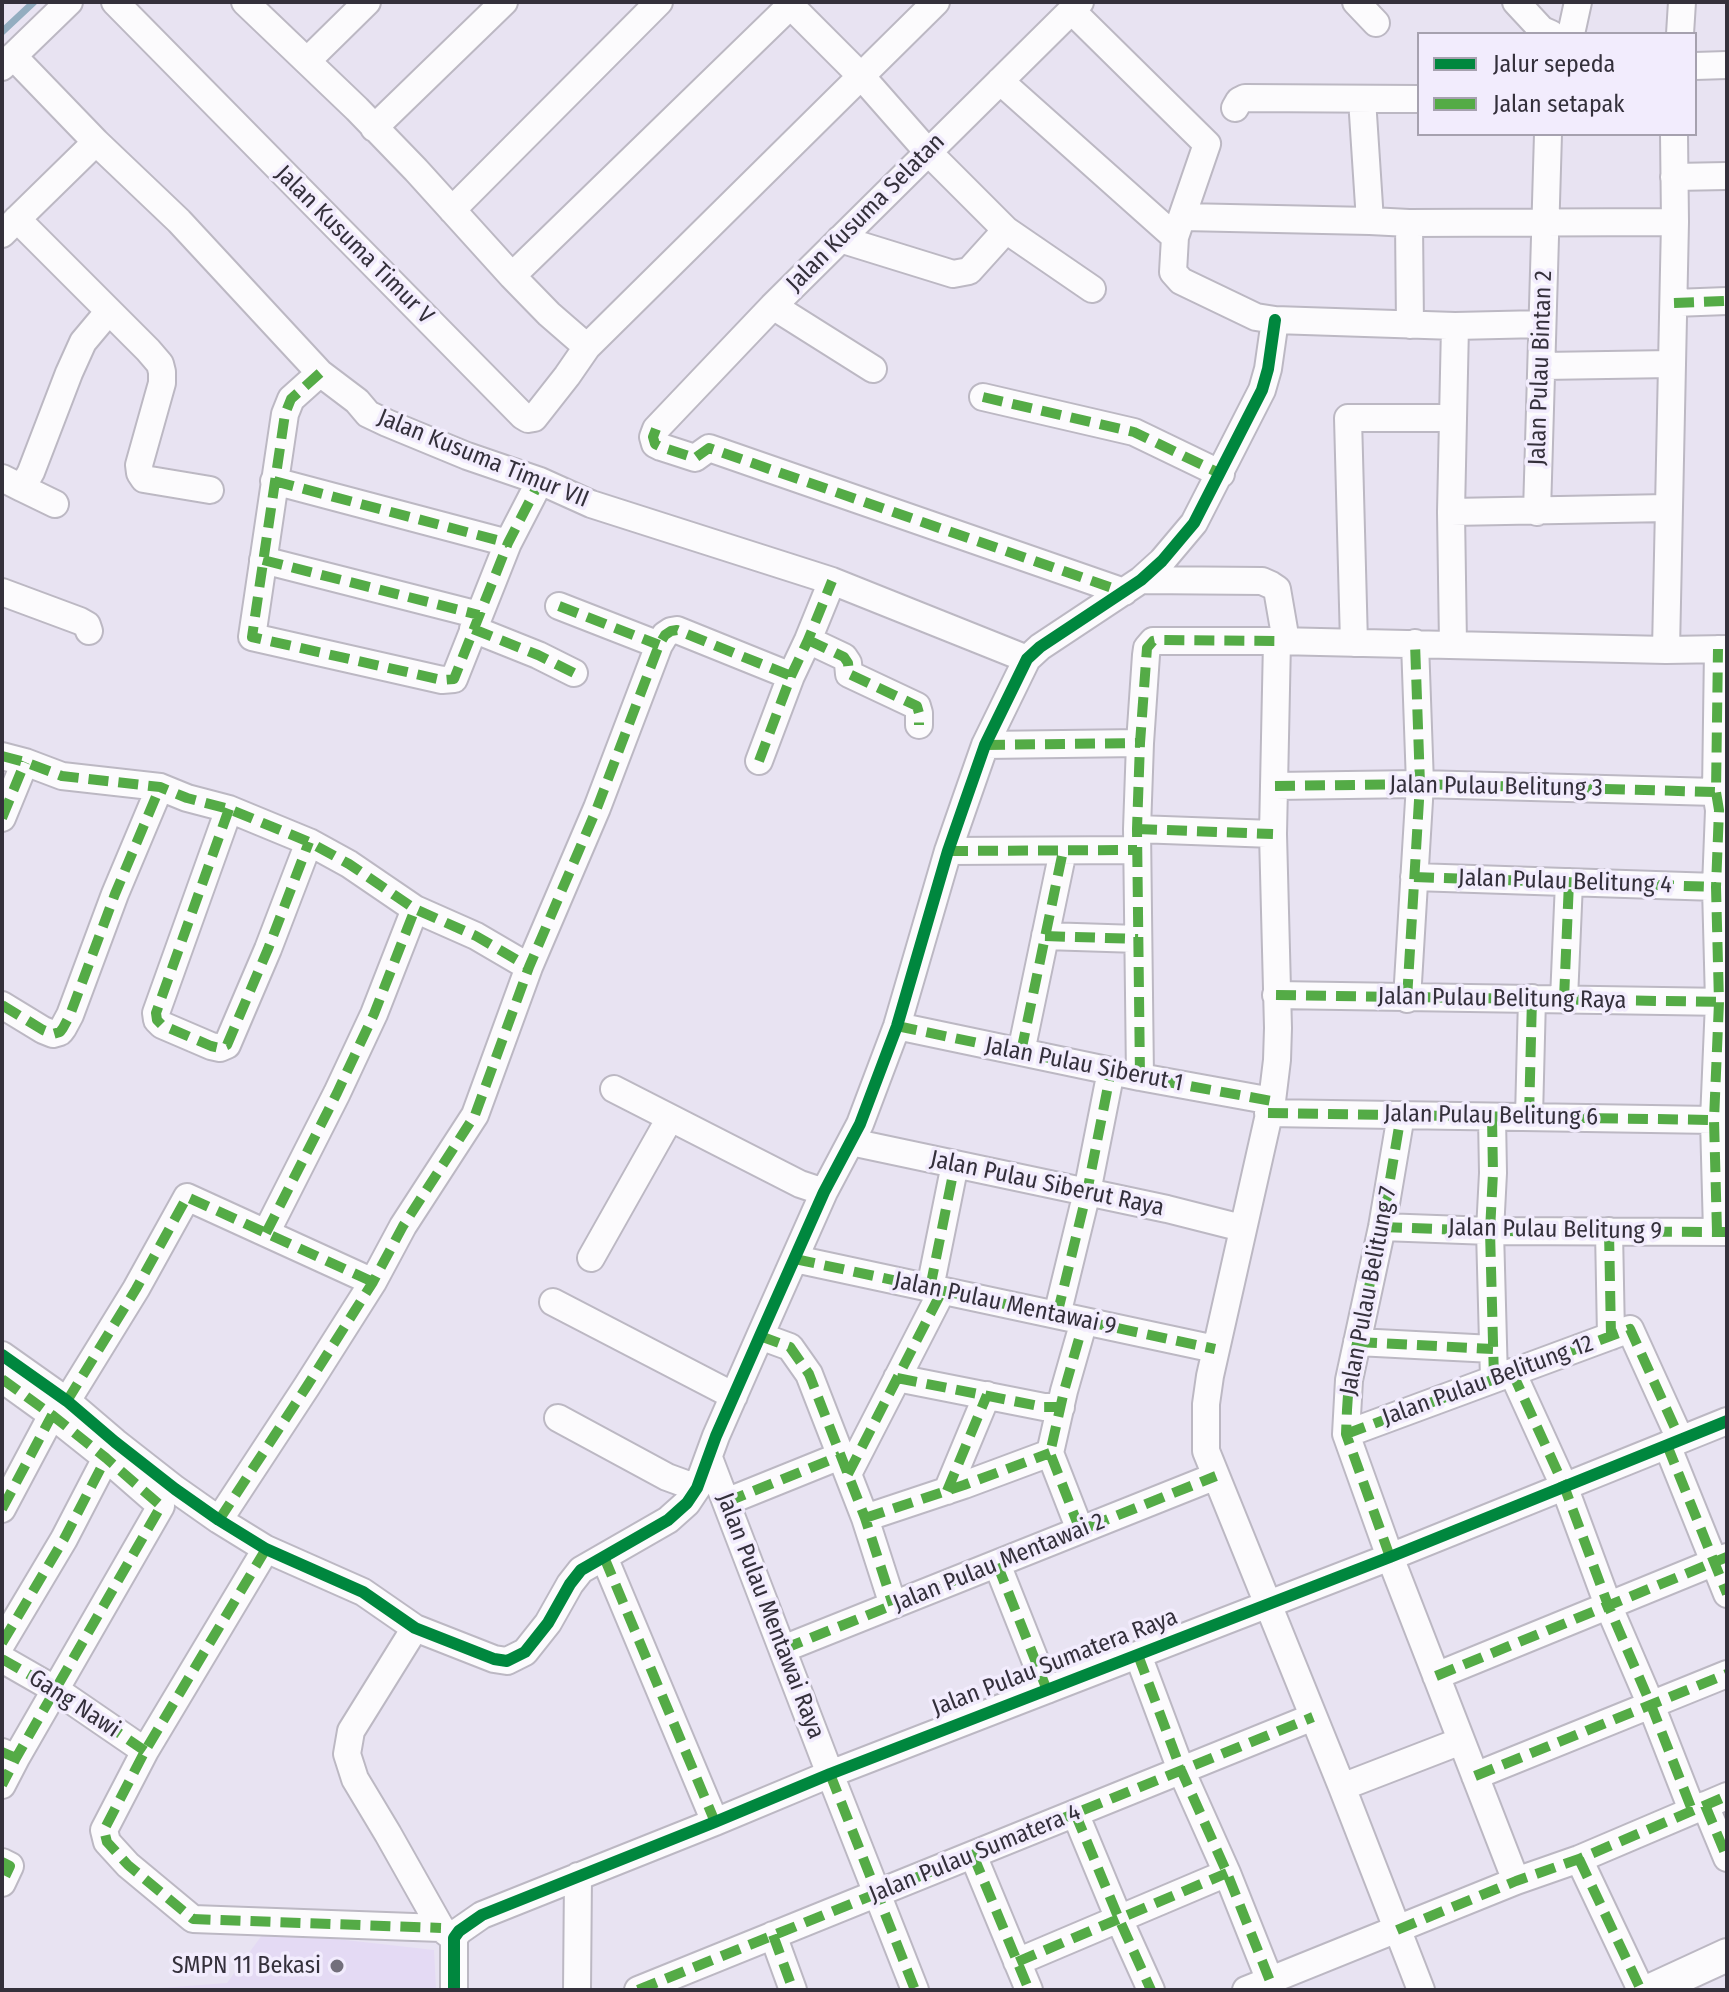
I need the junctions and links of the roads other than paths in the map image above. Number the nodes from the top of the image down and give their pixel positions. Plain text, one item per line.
1 (69, 2) edge
2 (115, 2) edge
3 (245, 2) edge
4 (367, 2) edge
5 (504, 2) edge
6 (659, 2) edge
7 (936, 2) edge
8 (1356, 2) edge
9 (1516, 2) edge
10 (1578, 2) edge
11 (1682, 2) edge
12 (791, 3) edge
13 (1075, 6) edge
14 (1376, 23) dead end
15 (1546, 32) edge
16 (1571, 32) edge
17 (1680, 32) edge
18 (307, 61) junction
19 (8, 62) edge
20 (1727, 65) edge
21 (1697, 66) edge
22 (862, 77) junction
23 (1000, 81) junction
24 (1362, 99) junction
25 (1417, 99) edge
26 (1235, 108) dead end
27 (374, 128) junction
28 (1548, 136) edge
29 (1674, 136) edge
30 (96, 142) junction
31 (928, 152) junction
32 (1727, 176) edge
33 (1674, 177) junction
34 (452, 210) junction
35 (1370, 221) junction
36 (1675, 222) junction
37 (1409, 223) junction
38 (1546, 224) junction
39 (9, 226) edge
40 (1179, 227) junction
41 (1006, 230) junction
42 (840, 239) junction
43 (512, 276) junction
44 (1092, 289) dead end
45 (1727, 301) edge
46 (1674, 303) junction
47 (773, 306) junction
48 (109, 311) junction
49 (1275, 320) junction
50 (1542, 324) junction
51 (1410, 325) junction
52 (1455, 326) junction
53 (587, 347) junction
54 (1672, 364) junction
55 (1542, 366) junction
56 (873, 369) dead end
57 (320, 373) junction
58 (983, 397) dead end
59 (1453, 418) junction
60 (1221, 474) junction
61 (274, 481) junction
62 (540, 481) junction
63 (12, 483) edge
64 (210, 490) dead end
65 (55, 504) dead end
66 (1668, 508) junction
67 (1451, 512) junction
68 (1537, 512) junction
69 (508, 543) junction
70 (263, 560) junction
71 (832, 581) junction
72 (1132, 586) junction
73 (2, 592) edge
74 (559, 606) dead end
75 (476, 622) junction
76 (89, 631) dead end
77 (808, 640) junction
78 (1282, 641) junction
79 (1354, 643) junction
80 (1415, 643) junction
81 (1453, 644) junction
82 (659, 645) junction
83 (1722, 649) edge
84 (1666, 650) junction
85 (1027, 659) junction
86 (574, 673) dead end
87 (791, 676) junction
88 (919, 725) dead end
89 (1140, 743) junction
90 (985, 745) junction
91 (13, 759) edge
92 (759, 761) dead end
93 (1420, 784) junction
94 (1275, 786) junction
95 (160, 787) junction
96 (1721, 804) edge
97 (229, 809) junction
98 (2, 818) edge
99 (1273, 834) junction
100 (1137, 840) junction
101 (309, 842) junction
102 (948, 851) junction
103 (1063, 851) junction
104 (1414, 877) junction
105 (1569, 882) junction
106 (1716, 887) junction
107 (415, 909) junction
108 (1045, 936) junction
109 (1138, 939) junction
110 (529, 967) junction
111 (1276, 995) junction
112 (1532, 998) junction
113 (1407, 999) junction
114 (1564, 999) junction
115 (1723, 1002) edge
116 (2, 1005) edge
117 (897, 1026) junction
118 (1021, 1052) junction
119 (1111, 1071) junction
120 (1140, 1077) junction
121 (614, 1089) dead end
122 (1270, 1107) junction
123 (1401, 1115) junction
124 (1492, 1117) junction
125 (1529, 1117) junction
126 (670, 1118) junction
127 (1714, 1120) junction
128 (851, 1142) junction
129 (955, 1164) junction
130 (824, 1192) junction
131 (1087, 1192) junction
132 (1382, 1227) junction
133 (1242, 1228) junction
134 (1490, 1231) junction
135 (1609, 1231) junction
136 (1722, 1232) edge
137 (266, 1233) junction
138 (591, 1258) dead end
139 (795, 1259) junction
140 (373, 1282) junction
141 (936, 1289) junction
142 (553, 1302) dead end
143 (1057, 1315) junction
144 (1084, 1321) junction
145 (1620, 1332) junction
146 (760, 1336) junction
147 (1357, 1342) junction
148 (1215, 1349) junction
149 (1493, 1349) junction
150 (2, 1355) edge
151 (1503, 1376) junction
152 (897, 1378) junction
153 (2, 1379) edge
154 (987, 1395) junction
155 (734, 1396) junction
156 (1061, 1407) junction
157 (60, 1408) junction
158 (558, 1418) dead end
159 (1727, 1421) edge
160 (1346, 1434) junction
161 (1674, 1442) junction
162 (1050, 1453) junction
163 (106, 1458) junction
164 (709, 1458) junction
165 (844, 1465) junction
166 (1216, 1476) junction
167 (1564, 1486) junction
168 (697, 1488) junction
169 (947, 1491) junction
170 (726, 1502) junction
171 (2, 1509) edge
172 (865, 1518) junction
173 (219, 1520) junction
174 (1080, 1530) junction
175 (266, 1549) junction
176 (604, 1557) junction
177 (1390, 1557) junction
178 (1721, 1560) edge
179 (997, 1564) junction
180 (1727, 1594) edge
181 (1268, 1604) junction
182 (893, 1605) junction
183 (1608, 1605) junction
184 (415, 1628) junction
185 (2, 1643) edge
186 (783, 1649) junction
187 (1138, 1655) junction
188 (2, 1659) edge
189 (1727, 1674) edge
190 (1436, 1676) junction
191 (56, 1690) junction
192 (1047, 1690) junction
193 (1651, 1705) junction
194 (1313, 1717) junction
195 (1461, 1741) junction
196 (145, 1751) junction
197 (9, 1755) edge
198 (1181, 1770) junction
199 (830, 1774) junction
200 (1475, 1776) junction
201 (2, 1785) edge
202 (1342, 1787) junction
203 (1708, 1804) edge
204 (1075, 1813) junction
205 (715, 1822) junction
206 (973, 1855) junction
207 (1727, 1858) edge
208 (1579, 1859) junction
209 (2, 1862) edge
210 (1227, 1873) junction
211 (578, 1876) junction
212 (1516, 1881) junction
213 (2, 1883) edge
214 (878, 1893) junction
215 (1119, 1919) junction
216 (1397, 1930) junction
217 (448, 1933) junction
218 (773, 1935) junction
219 (1727, 1955) edge
220 (1017, 1962) junction
221 (1684, 1983) edge
222 (1258, 1985) edge
223 (454, 1990) edge
224 (577, 1990) edge
225 (638, 1990) edge
226 (793, 1990) edge
227 (915, 1990) edge
228 (1029, 1990) edge
229 (1151, 1990) edge
230 (1421, 1990) edge
231 (1641, 1990) edge
232 (1651, 1990) edge

1 - 19 street
2 - 53 street, Jalan Kusuma Timur V
3 - 18 street
4 - 18 street
5 - 27 street
6 - 34 street
7 - 22 street
8 - 14 street
9 - 15 street
10 - 16 street
11 - 17 street
12 - 22 street
12 - 43 street
13 - 23 street, Jalan Kusuma Selatan
13 - 40 street
18 - 27 street
19 - 30 street, Jalan Kusuma Timur VII
20 - 21 street
22 - 31 street
22 - 53 street
23 - 31 street, Jalan Kusuma Selatan
23 - 40 street
24 - 25 street
24 - 26 street
24 - 35 street
27 - 34 street
28 - 38 street, Jalan Pulau Bintan 2
29 - 33 street
30 - 39 street
30 - 57 street, Jalan Kusuma Timur VII
31 - 41 street
31 - 42 street, Jalan Kusuma Selatan
32 - 33 street
33 - 36 street
34 - 43 street
35 - 37 street
35 - 40 street
36 - 38 street
36 - 46 street
37 - 38 street
37 - 51 street
38 - 50 street, Jalan Pulau Bintan 2
39 - 48 street
40 - 49 street
41 - 42 street
41 - 44 street
42 - 47 street, Jalan Kusuma Selatan
43 - 53 street
45 - 46 street
46 - 54 street
47 - 56 street
47 - 72 street, Jalan Kusuma Selatan
48 - 63 street
48 - 64 street
49 - 51 street
49 - 60 street
50 - 52 street
50 - 55 street, Jalan Pulau Bintan 2
51 - 52 street
52 - 59 street
54 - 55 street
54 - 66 street
55 - 68 street, Jalan Pulau Bintan 2
57 - 61 street
57 - 62 street, Jalan Kusuma Timur VII
58 - 60 street
59 - 67 street
59 - 79 street
60 - 72 street
61 - 69 street
61 - 70 street
62 - 69 street
62 - 71 street, Jalan Kusuma Timur VII
63 - 65 street
66 - 68 street
66 - 84 street
67 - 68 street
67 - 81 street
69 - 75 street
70 - 75 street
70 - 75 street
71 - 77 street
71 - 85 street, Jalan Kusuma Timur VII
72 - 78 street
72 - 85 street
73 - 76 street
74 - 82 street
75 - 86 street
77 - 87 street
77 - 88 street
78 - 79 street
78 - 89 street
78 - 94 street
79 - 80 street
80 - 81 street
80 - 93 street
81 - 84 street
82 - 87 street
82 - 110 street
83 - 84 street
83 - 96 street
85 - 90 street
87 - 92 street
89 - 90 street
89 - 100 street
90 - 102 street
91 - 95 street
91 - 98 street
93 - 94 street, Jalan Pulau Belitung 3
93 - 96 street, Jalan Pulau Belitung 3
93 - 104 street
94 - 99 street
95 - 97 street
95 - 116 street
96 - 106 street
97 - 101 street
97 - 101 street
99 - 100 street
99 - 111 street
100 - 103 street
100 - 109 street
101 - 107 street
102 - 103 street
102 - 117 street
103 - 108 street
104 - 105 street, Jalan Pulau Belitung 4
104 - 113 street
105 - 106 street, Jalan Pulau Belitung 4
105 - 114 street
106 - 115 street
107 - 110 street
107 - 137 street
108 - 109 street
108 - 118 street
109 - 120 street
110 - 140 street
111 - 113 street, Jalan Pulau Belitung Raya
111 - 122 street
112 - 113 street, Jalan Pulau Belitung Raya
112 - 114 street, Jalan Pulau Belitung Raya
112 - 125 street
114 - 115 street, Jalan Pulau Belitung Raya
115 - 127 street
117 - 118 street, Jalan Pulau Siberut 1
117 - 128 street
118 - 119 street, Jalan Pulau Siberut 1
119 - 120 street, Jalan Pulau Siberut 1
119 - 131 street
120 - 122 street, Jalan Pulau Siberut 1
121 - 126 street
122 - 123 street, Jalan Pulau Belitung 6
122 - 133 street
123 - 124 street, Jalan Pulau Belitung 6
123 - 132 street, Jalan Pulau Belitung 7
124 - 125 street, Jalan Pulau Belitung 6
124 - 134 street
125 - 127 street, Jalan Pulau Belitung 6
126 - 130 street
126 - 138 street
127 - 136 street
128 - 129 street, Jalan Pulau Siberut Raya
128 - 130 street
129 - 131 street, Jalan Pulau Siberut Raya
129 - 141 street
130 - 139 street
131 - 133 street, Jalan Pulau Siberut Raya
131 - 143 street
132 - 134 street, Jalan Pulau Belitung 9
132 - 147 street, Jalan Pulau Belitung 7
133 - 148 street
134 - 135 street, Jalan Pulau Belitung 9
134 - 149 street
135 - 136 street, Jalan Pulau Belitung 9
135 - 145 street
137 - 140 street
137 - 157 street
139 - 141 street, Jalan Pulau Mentawai 9
139 - 146 street
140 - 173 street
141 - 143 street, Jalan Pulau Mentawai 9
141 - 152 street
142 - 155 street
143 - 144 street, Jalan Pulau Mentawai 9
144 - 148 street, Jalan Pulau Mentawai 9
144 - 156 street
145 - 151 street, Jalan Pulau Belitung 12
145 - 161 street
146 - 155 street
146 - 165 street
147 - 149 street
147 - 160 street, Jalan Pulau Belitung 7
148 - 166 street
149 - 151 street
150 - 157 street
151 - 160 street, Jalan Pulau Belitung 12
151 - 167 street
152 - 154 street
152 - 165 street
153 - 157 street
154 - 156 street
154 - 169 street
155 - 164 street
156 - 162 street
157 - 163 street
157 - 171 street
157 - 173 street
158 - 168 street
159 - 161 street, Jalan Pulau Sumatera Raya
160 - 177 street, Jalan Pulau Belitung 7
161 - 167 street, Jalan Pulau Sumatera Raya
161 - 178 street
162 - 169 street
162 - 174 street
163 - 185 street
163 - 191 street
164 - 168 street
164 - 170 street, Jalan Pulau Mentawai Raya
165 - 170 street
165 - 172 street
166 - 174 street, Jalan Pulau Mentawai 2
166 - 181 street
167 - 177 street, Jalan Pulau Sumatera Raya
167 - 183 street
168 - 176 street
169 - 172 street
170 - 186 street, Jalan Pulau Mentawai Raya
172 - 182 street
173 - 175 street
174 - 179 street, Jalan Pulau Mentawai 2
175 - 184 street
175 - 196 street
176 - 184 street
176 - 205 street
177 - 181 street, Jalan Pulau Sumatera Raya
177 - 190 street, Jalan Pulau Belitung 7
178 - 180 street
178 - 183 street
179 - 182 street, Jalan Pulau Mentawai 2
179 - 192 street
181 - 187 street, Jalan Pulau Sumatera Raya
181 - 194 street
182 - 186 street, Jalan Pulau Mentawai 2
183 - 190 street
183 - 193 street
184 - 217 street
186 - 199 street, Jalan Pulau Mentawai Raya
187 - 192 street, Jalan Pulau Sumatera Raya
187 - 198 street
188 - 191 street, Gang Nawi
189 - 193 street
190 - 195 street, Jalan Pulau Belitung 7
191 - 196 street, Gang Nawi
191 - 197 street
192 - 199 street, Jalan Pulau Sumatera Raya
193 - 200 street
193 - 203 street
194 - 198 street, Jalan Pulau Sumatera 4
194 - 202 street
195 - 200 street, Jalan Pulau Belitung 7
195 - 202 street
196 - 217 street
197 - 201 street
198 - 204 street, Jalan Pulau Sumatera 4
198 - 210 street
199 - 205 street, Jalan Pulau Sumatera Raya
199 - 214 street, Jalan Pulau Mentawai Raya
200 - 212 street, Jalan Pulau Belitung 7
202 - 216 street
203 - 207 street
203 - 208 street
204 - 206 street, Jalan Pulau Sumatera 4
204 - 215 street
205 - 211 street, Jalan Pulau Sumatera Raya
206 - 214 street, Jalan Pulau Sumatera 4
206 - 220 street
208 - 212 street
208 - 231 street
209 - 213 street
210 - 215 street
210 - 222 street
211 - 217 street, Jalan Pulau Sumatera Raya
211 - 224 street
212 - 216 street
214 - 218 street, Jalan Pulau Sumatera 4
214 - 227 street, Jalan Pulau Mentawai Raya
215 - 220 street
215 - 229 street
216 - 222 street
216 - 230 street
217 - 223 street
218 - 225 street, Jalan Pulau Sumatera 4
218 - 226 street
219 - 221 street
220 - 228 street
221 - 232 street

